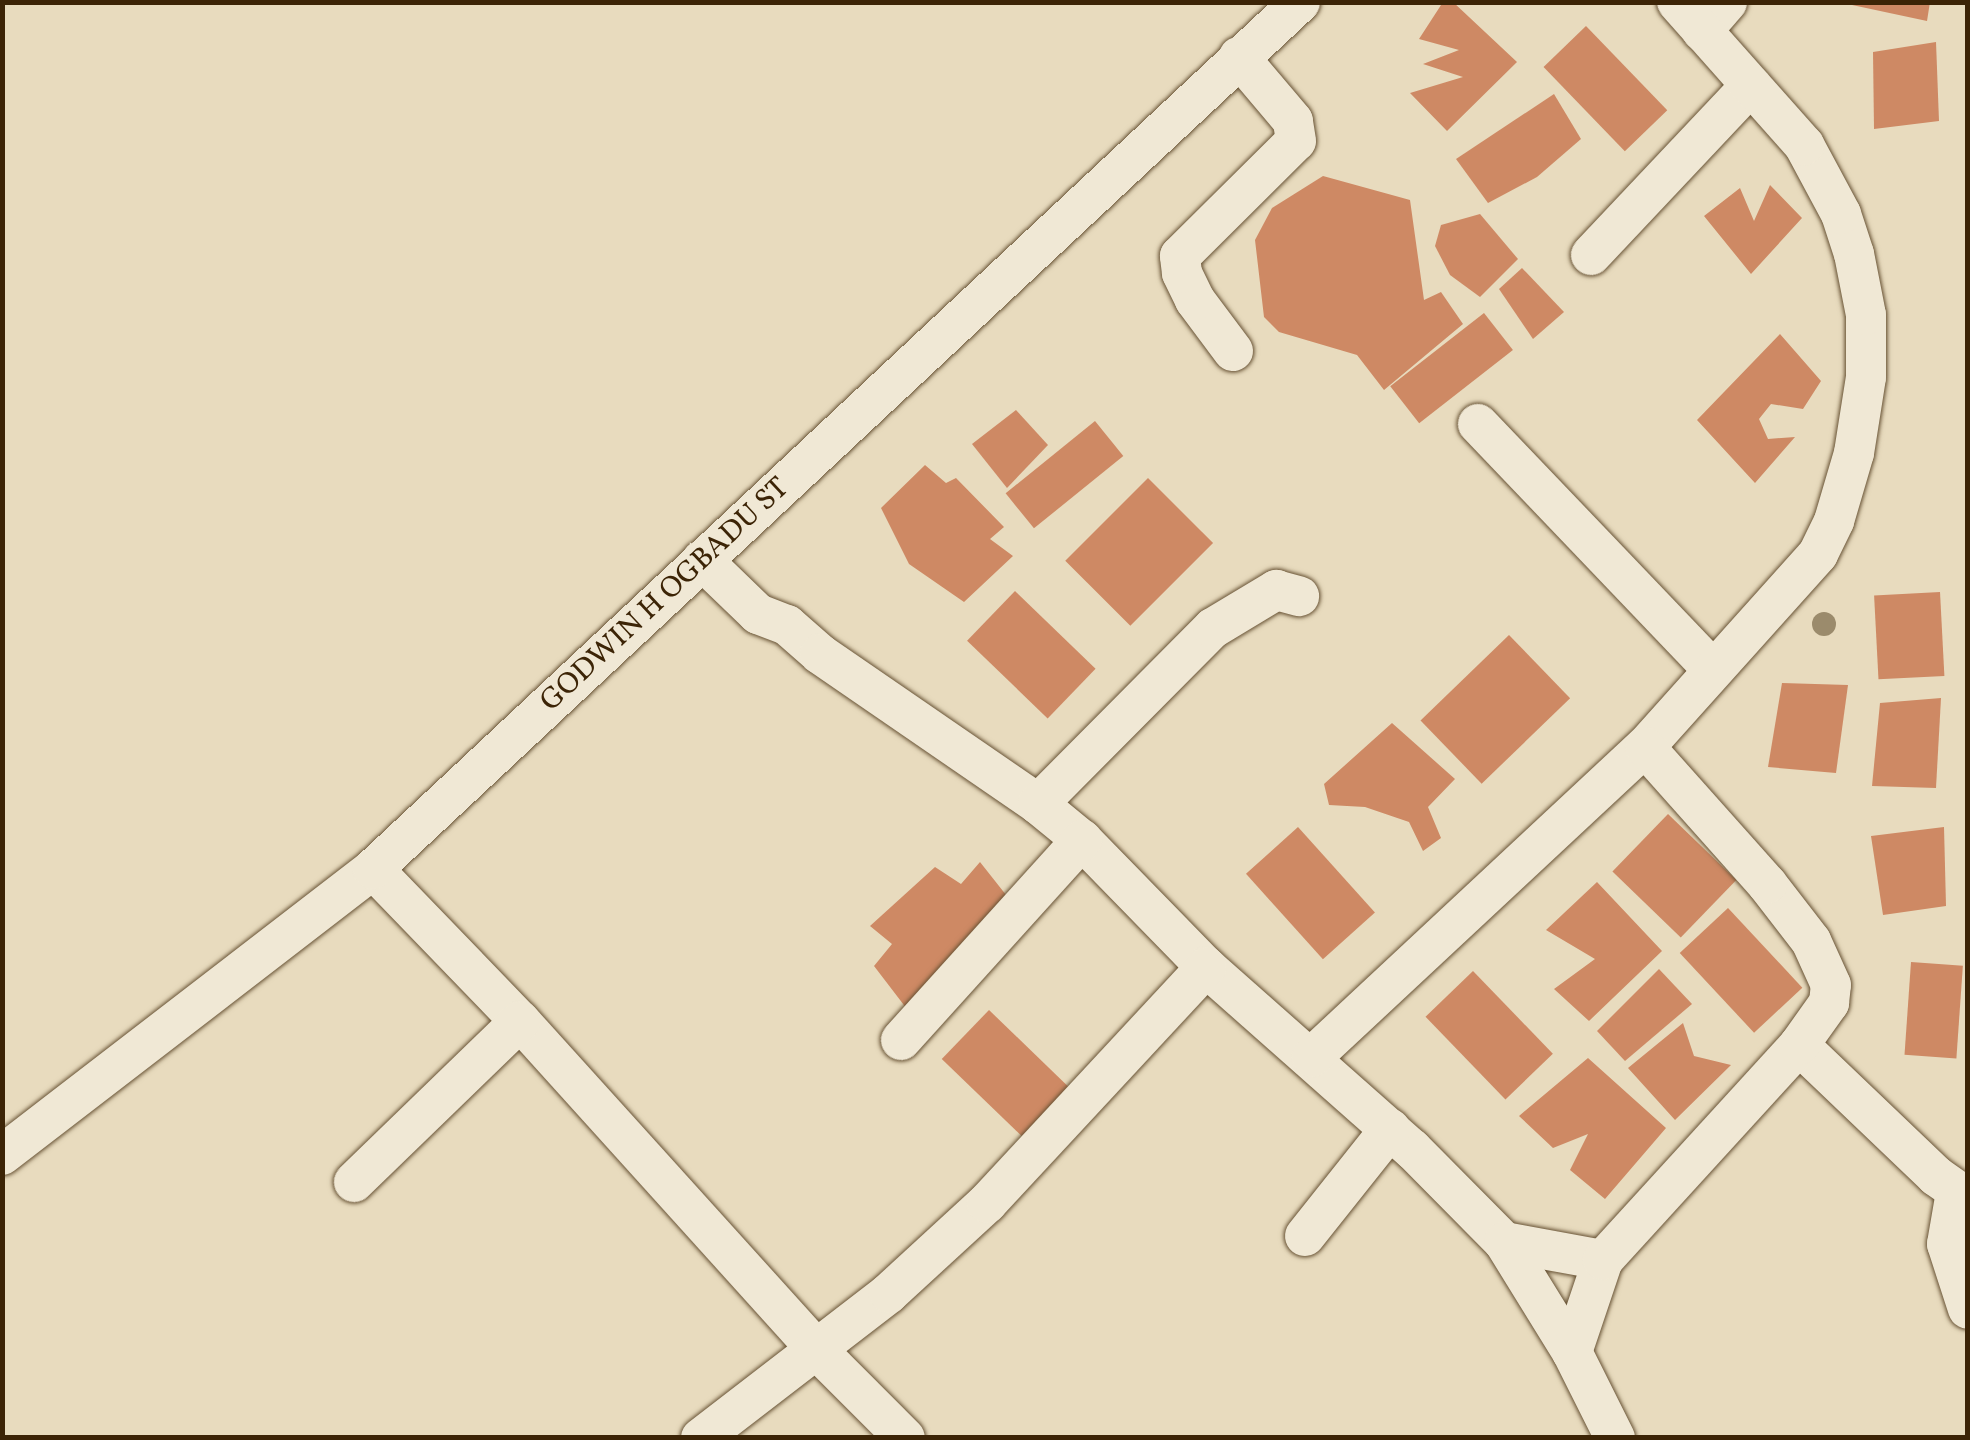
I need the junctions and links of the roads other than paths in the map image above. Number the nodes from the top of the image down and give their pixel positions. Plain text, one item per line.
1 (1300, 2) edge
2 (1702, 12) edge
3 (1239, 57) junction
4 (1751, 85) junction
5 (1592, 255) dead end
6 (1233, 351) dead end
7 (1478, 424) dead end
8 (702, 560) junction
9 (1299, 596) dead end
10 (1713, 670) junction
11 (1645, 747) junction
12 (1038, 804) junction
13 (1082, 840) junction
14 (373, 868) junction
15 (1206, 967) junction
16 (520, 1021) junction
17 (901, 1040) dead end
18 (1799, 1045) junction
19 (1312, 1058) junction
20 (1390, 1129) junction
21 (3, 1154) edge
22 (354, 1182) dead end
23 (1962, 1195) edge
24 (1305, 1236) dead end
25 (1504, 1242) junction
26 (1603, 1260) junction
27 (1968, 1309) edge
28 (815, 1348) junction
29 (1572, 1352) junction
30 (702, 1438) edge
31 (906, 1438) edge
32 (1615, 1438) edge

1 - 3 street, GODWIN H OGBADU ST
2 - 4 street
3 - 6 street
3 - 8 street, GODWIN H OGBADU ST
4 - 5 street
4 - 10 street
7 - 10 street
8 - 12 street
8 - 14 street, GODWIN H OGBADU ST
9 - 12 street
10 - 11 street
11 - 18 street
11 - 19 street
12 - 13 street
13 - 15 street
13 - 17 street
14 - 16 street
14 - 21 street, GODWIN H OGBADU ST
15 - 19 street
15 - 28 street
16 - 22 street
16 - 28 street
18 - 23 street
18 - 26 street
19 - 20 street
20 - 24 street
20 - 25 street
23 - 27 street
25 - 26 street
25 - 29 street
26 - 29 street
28 - 30 street
28 - 31 street
29 - 32 street

